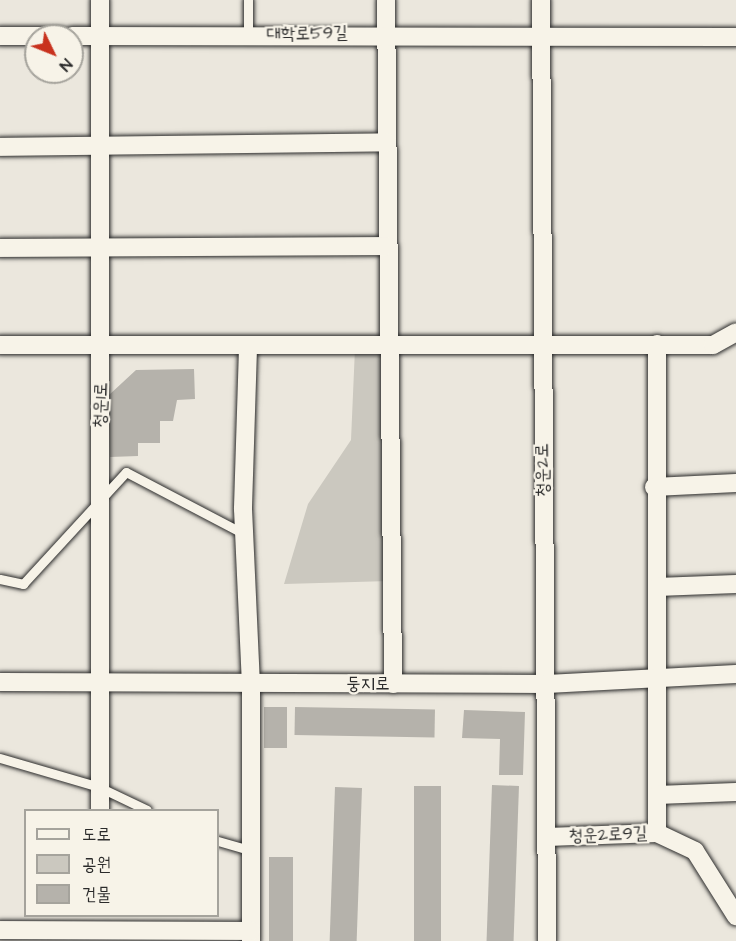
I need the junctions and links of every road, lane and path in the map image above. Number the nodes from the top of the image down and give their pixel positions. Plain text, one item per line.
1 (100, 0) edge
2 (248, 0) edge
3 (386, 0) edge
4 (541, 0) edge
5 (387, 33) junction
6 (542, 33) junction
7 (249, 35) junction
8 (0, 36) edge
9 (24, 36) edge
10 (84, 36) edge
11 (101, 36) junction
12 (736, 37) edge
13 (387, 142) junction
14 (102, 144) junction
15 (0, 147) edge
16 (386, 246) junction
17 (0, 248) edge
18 (103, 248) junction
19 (736, 332) edge
20 (541, 344) junction
21 (657, 344) junction
22 (0, 345) edge
23 (103, 346) junction
24 (386, 347) junction
25 (248, 348) junction
26 (736, 483) edge
27 (654, 487) junction
28 (99, 502) junction
29 (245, 534) junction
30 (0, 579) edge
31 (736, 584) edge
32 (657, 587) junction
33 (736, 674) edge
34 (0, 682) edge
35 (657, 682) junction
36 (99, 683) junction
37 (251, 683) junction
38 (393, 684) junction
39 (547, 684) junction
40 (0, 758) edge
41 (99, 787) junction
42 (736, 792) edge
43 (657, 795) junction
44 (100, 809) edge
45 (145, 809) edge
46 (657, 833) junction
47 (547, 837) junction
48 (219, 841) edge
49 (250, 850) junction
50 (736, 916) edge
51 (102, 929) edge
52 (0, 930) edge
53 (251, 936) edge
54 (547, 941) edge

1 - 11 street, 청운1로
2 - 7 lane
3 - 5 street
4 - 6 street, 청운2로
5 - 6 street, 대학로59길
5 - 7 street, 대학로59길
5 - 13 street
6 - 12 street, 대학로59길
6 - 20 street, 청운2로
7 - 11 street, 대학로59길
8 - 9 street
10 - 11 street, 대학로59길
11 - 14 street, 청운1로
13 - 14 street
13 - 16 street
14 - 15 street
14 - 18 street, 청운1로
16 - 18 street
16 - 24 street
17 - 18 street
18 - 23 street, 청운1로
19 - 21 street
20 - 21 street
20 - 24 street
20 - 39 street, 청운2로
21 - 27 street
22 - 23 street
23 - 25 street
23 - 28 street, 청운1로
24 - 25 street
24 - 38 street
25 - 29 street
26 - 27 street
27 - 32 street
28 - 29 lane
28 - 30 lane
28 - 36 street, 청운1로
29 - 37 street
31 - 32 street
32 - 35 street
33 - 35 street, 둥지로
34 - 36 street, 둥지로
35 - 39 street, 둥지로
35 - 43 street
36 - 37 street, 둥지로
36 - 41 street, 청운1로
37 - 38 street, 둥지로
37 - 49 street
38 - 39 street, 둥지로
39 - 47 street, 청운2로
40 - 41 lane
41 - 44 street, 청운1로
41 - 45 lane
42 - 43 street
43 - 46 street
46 - 47 street, 청운2로9길
46 - 50 street, 청운2로9길
47 - 54 street, 청운2로
48 - 49 lane
49 - 53 street
51 - 52 street
51 - 53 street

